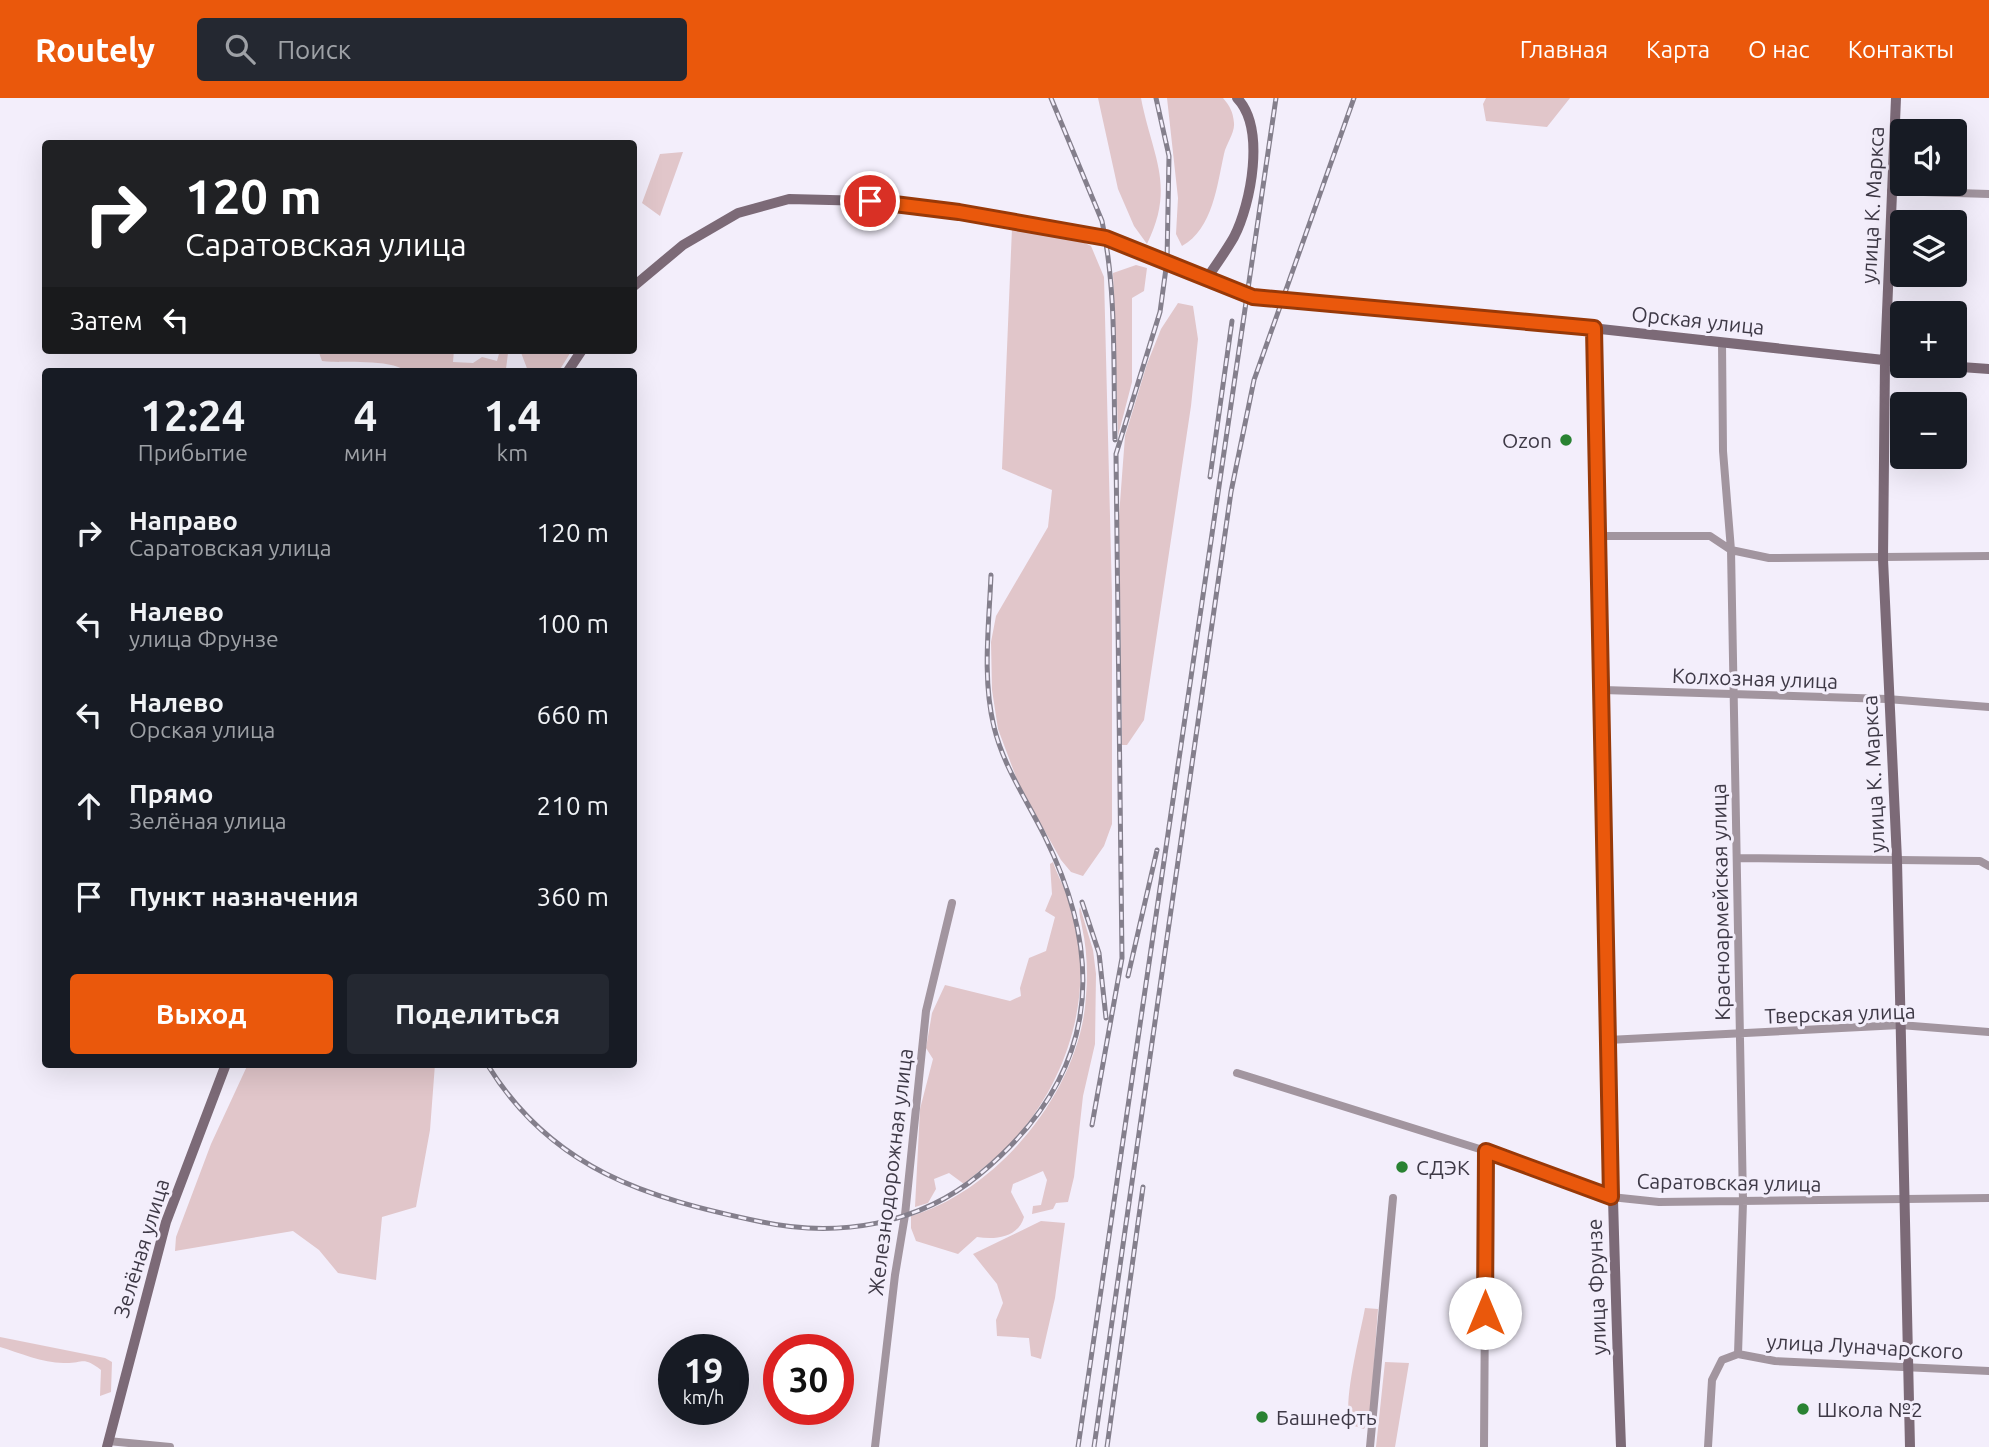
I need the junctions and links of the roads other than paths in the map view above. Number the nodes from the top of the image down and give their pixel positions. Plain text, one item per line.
1 (1237, 98) edge
2 (1896, 98) edge
3 (1895, 119) edge
4 (1967, 193) edge
5 (1989, 194) edge
6 (1891, 196) edge
7 (1207, 278) junction
8 (637, 283) edge
9 (1594, 328) junction
10 (1722, 343) junction
11 (1885, 360) junction
12 (1890, 361) edge
13 (1967, 367) edge
14 (1989, 369) edge
15 (1599, 536) junction
16 (1731, 550) junction
17 (1989, 556) edge
18 (1883, 559) junction
19 (1603, 690) junction
20 (1733, 695) junction
21 (1887, 699) junction
22 (1989, 707) edge
23 (1738, 858) junction
24 (1897, 860) junction
25 (1989, 866) edge
26 (953, 903) dead end
27 (1900, 1026) junction
28 (1989, 1032) edge
29 (1739, 1035) junction
30 (1608, 1040) junction
31 (224, 1068) edge
32 (1237, 1073) dead end
33 (1486, 1151) junction
34 (1611, 1197) junction
35 (1393, 1198) dead end
36 (1905, 1198) junction
37 (1989, 1198) edge
38 (1743, 1202) junction
39 (1738, 1354) junction
40 (1909, 1366) junction
41 (1989, 1371) edge
42 (108, 1444) edge
43 (170, 1447) edge
44 (875, 1447) edge
45 (1370, 1447) edge
46 (1484, 1447) edge
47 (1621, 1447) edge
48 (1708, 1447) edge
49 (1910, 1447) edge

1 - 7 street
2 - 3 street, улица К. Маркса
4 - 5 street
6 - 11 street, улица К. Маркса
7 - 8 street
7 - 9 street, Орская улица
9 - 10 street, Орская улица
9 - 15 street, улица Фрунзе
10 - 11 street, Орская улица
10 - 16 street, Красноармейская улица
11 - 12 street, Орская улица
11 - 18 street, улица К. Маркса
13 - 14 street
15 - 16 street
15 - 19 street, улица Фрунзе
16 - 18 street
16 - 20 street, Красноармейская улица
17 - 18 street
18 - 21 street, улица К. Маркса
19 - 20 street, Колхозная улица
19 - 30 street, улица Фрунзе
20 - 21 street, Колхозная улица
20 - 23 street, Красноармейская улица
21 - 22 street, Колхозная улица
21 - 24 street, улица К. Маркса
23 - 24 street
23 - 29 street, Красноармейская улица
24 - 25 street
24 - 27 street, улица К. Маркса
26 - 44 street, Железнодорожная улица
27 - 28 street, Тверская улица
27 - 29 street, Тверская улица
27 - 36 street, улица К. Маркса
29 - 30 street, Тверская улица
29 - 38 street, Красноармейская улица
30 - 34 street, улица Фрунзе
31 - 42 street, Зелёная улица
32 - 33 street, Саратовская улица
33 - 34 street, Саратовская улица
33 - 46 street
34 - 38 street, Саратовская улица
34 - 47 street, улица Фрунзе
35 - 45 street
36 - 37 street, Саратовская улица
36 - 38 street, Саратовская улица
36 - 40 street, улица К. Маркса
38 - 39 street, Красноармейская улица
39 - 40 street, улица Луначарского
39 - 48 street
40 - 41 street, улица Луначарского
40 - 49 street, улица К. Маркса
42 - 43 street

